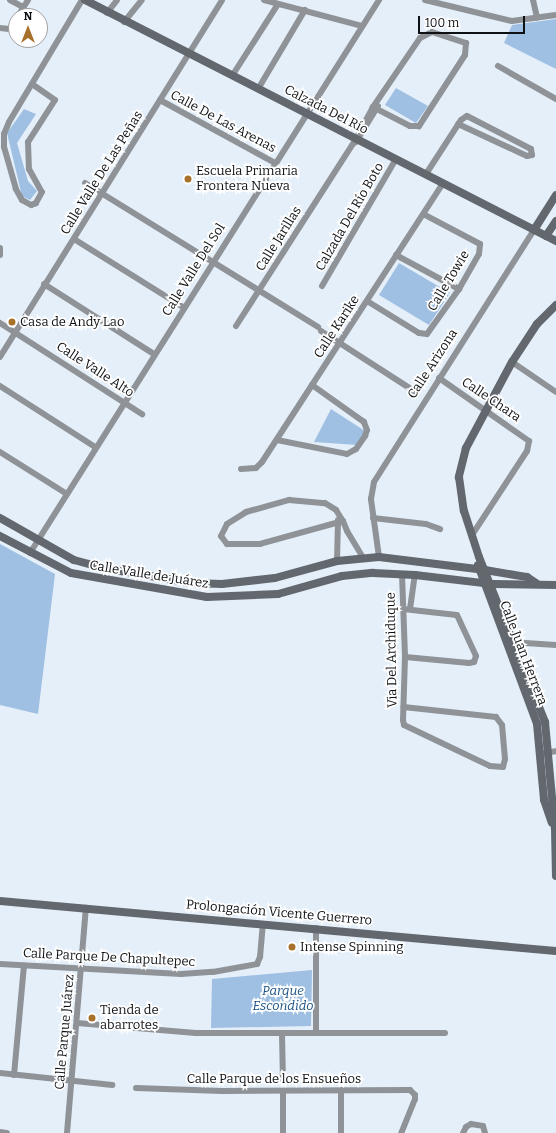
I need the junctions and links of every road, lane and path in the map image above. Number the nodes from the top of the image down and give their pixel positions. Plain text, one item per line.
1 (10, 0) edge
2 (28, 0) edge
3 (83, 0) edge
4 (117, 0) edge
5 (142, 0) edge
6 (222, 0) edge
7 (264, 0) edge
8 (379, 0) edge
9 (425, 0) edge
10 (533, 0) edge
11 (278, 4) junction
12 (23, 7) joint
13 (305, 10) junction
14 (107, 13) junction
15 (556, 15) edge
16 (537, 18) junction
17 (124, 22) junction
18 (362, 26) junction
19 (189, 54) junction
20 (498, 66) dead end
21 (232, 76) junction
22 (32, 84) junction
23 (258, 89) junction
24 (160, 100) junction
25 (556, 100) edge
26 (375, 108) junction
27 (307, 114) junction
28 (458, 124) junction
29 (355, 140) junction
30 (396, 159) junction
31 (275, 163) junction
32 (426, 174) junction
33 (85, 183) dead end
34 (443, 183) junction
35 (102, 194) junction
36 (556, 195) edge
37 (423, 214) junction
38 (556, 221) edge
39 (534, 230) junction
40 (546, 236) junction
41 (74, 240) junction
42 (556, 241) edge
43 (396, 255) junction
44 (212, 261) junction
45 (44, 284) junction
46 (322, 286) dead end
47 (459, 289) junction
48 (259, 290) junction
49 (367, 301) junction
50 (556, 305) edge
51 (183, 307) junction
52 (0, 323) edge
53 (236, 326) dead end
54 (15, 332) junction
55 (340, 343) junction
56 (154, 354) junction
57 (0, 357) edge
58 (512, 362) junction
59 (439, 378) junction
60 (312, 385) junction
61 (0, 386) edge
62 (414, 390) dead end
63 (556, 392) edge
64 (124, 401) junction
65 (487, 409) junction
66 (142, 414) dead end
67 (277, 440) junction
68 (95, 447) junction
69 (0, 452) edge
70 (240, 469) dead end
71 (67, 494) junction
72 (0, 518) edge
73 (373, 518) junction
74 (340, 522) junction
75 (440, 529) dead end
76 (472, 535) junction
77 (0, 536) edge
78 (38, 540) junction
79 (30, 553) junction
80 (380, 557) junction
81 (363, 558) junction
82 (74, 560) junction
83 (337, 561) junction
84 (462, 566) junction
85 (482, 570) junction
86 (70, 573) junction
87 (402, 574) junction
88 (414, 574) junction
89 (275, 578) junction
90 (460, 580) junction
91 (483, 583) junction
92 (536, 583) junction
93 (492, 584) junction
94 (556, 585) edge
95 (278, 594) junction
96 (403, 609) junction
97 (410, 609) junction
98 (511, 642) junction
99 (556, 645) edge
100 (405, 657) junction
101 (404, 707) junction
102 (549, 752) edge
103 (555, 829) edge
104 (556, 876) edge
105 (0, 901) edge
106 (86, 908) junction
107 (263, 924) junction
108 (316, 928) junction
109 (556, 951) edge
110 (0, 964) edge
111 (24, 965) junction
112 (82, 968) junction
113 (77, 1023) junction
114 (316, 1032) junction
115 (445, 1033) dead end
116 (282, 1034) junction
117 (0, 1073) edge
118 (14, 1075) junction
119 (283, 1080) dead end
120 (72, 1081) junction
121 (112, 1085) dead end
122 (136, 1088) dead end
123 (341, 1090) junction
124 (283, 1092) junction
125 (0, 1132) edge
126 (7, 1133) edge
127 (67, 1133) edge
128 (283, 1133) edge
129 (341, 1133) edge
130 (401, 1133) edge
131 (463, 1133) edge
132 (485, 1133) edge

1 - 12 street
2 - 12 street
3 - 14 street, Calzada Del Río
3 - 22 street, Calzada Del Río
4 - 14 street
5 - 17 street
6 - 19 street, Calle Valle De Las Peñas
7 - 11 street
8 - 18 street, Calle Valle Del Sol
9 - 16 street
10 - 16 street
11 - 13 street
11 - 21 street
13 - 18 street
13 - 23 street
14 - 17 street, Calzada Del Río
15 - 16 street
17 - 19 street, Calzada Del Río
18 - 27 street, Calle Valle Del Sol
19 - 21 street, Calzada Del Río
19 - 24 street, Calle Valle De Las Peñas
20 - 25 street
21 - 23 street, Calzada Del Río
22 - 22 street, Calzada Del Río
23 - 27 street, Calzada Del Río
24 - 31 street, Calle De Las Arenas
24 - 35 street, Calle Valle De Las Peñas
26 - 26 street, Calle Jarillas
26 - 29 street, Calle Jarillas
27 - 29 street, Calzada Del Río
27 - 31 street, Calle Valle Del Sol
28 - 28 street
28 - 32 street
29 - 30 street, Calzada Del Río
29 - 48 street, Calle Jarillas
30 - 32 street, Calzada Del Río
30 - 46 street, Calzada Del Río Boto
31 - 44 street, Calle Valle Del Sol
32 - 34 street, Calzada Del Río
33 - 35 street
34 - 37 street, Calle Karike
34 - 39 street, Calzada Del Río
35 - 41 street, Calle Valle De Las Peñas
35 - 44 street
36 - 39 street, Calle Arizona
37 - 43 street, Calle Karike
37 - 47 street, Calle Towie
38 - 40 street
39 - 40 street, Calzada Del Río
39 - 59 street, Calle Arizona
40 - 42 street, Calzada Del Río
41 - 45 street, Calle Valle De Las Peñas
41 - 51 street
43 - 47 street
43 - 49 street, Calle Karike
44 - 48 street
44 - 51 street, Calle Valle Del Sol
45 - 54 street, Calle Valle De Las Peñas
45 - 56 street
47 - 49 street, Calle Towie
48 - 53 street, Calle Jarillas
48 - 55 street
49 - 55 street, Calle Karike
50 - 58 street, Calle Juan Herrera
51 - 56 street, Calle Valle Del Sol
52 - 54 street, Calle Valle Alto
54 - 57 street, Calle Valle De Las Peñas
54 - 64 street, Calle Valle Alto
55 - 60 street, Calle Karike
55 - 62 street
56 - 64 street, Calle Valle Del Sol
58 - 63 street
58 - 65 street, Calle Juan Herrera
59 - 65 street, Calle Chara
59 - 73 street, Calle Arizona
60 - 67 street, Calle Karike
60 - 67 street
61 - 68 street
64 - 66 street, Calle Valle Alto
64 - 68 street, Calle Valle Del Sol
65 - 76 street, Calle Juan Herrera
65 - 76 street, Calle Chara
67 - 70 street, Calle Karike
68 - 71 street, Calle Valle Del Sol
69 - 71 street
71 - 78 street, Calle Valle Del Sol
72 - 78 street, Calle Valle de Juárez
73 - 75 street
73 - 80 street, Calle Arizona
74 - 74 street
74 - 81 street
74 - 83 street
76 - 85 street, Calle Juan Herrera
77 - 79 street, Calle Valle de Juárez
78 - 79 street, Calle Valle Del Sol
78 - 82 street, Calle Valle de Juárez
79 - 86 street, Calle Valle de Juárez
80 - 81 street, Calle Valle de Juárez
80 - 84 street, Calle Valle de Juárez
81 - 83 street, Calle Valle de Juárez
82 - 86 street
82 - 89 street, Calle Valle de Juárez
83 - 89 street, Calle Valle de Juárez
84 - 85 street, Calle Valle de Juárez
84 - 90 street
85 - 91 street, Calle Juan Herrera
85 - 92 street, Calle Valle de Juárez
85 - 93 street, Calle Juan Herrera
86 - 95 street, Calle Valle de Juárez
87 - 88 street, Calle Valle de Juárez
87 - 95 street, Calle Valle de Juárez
87 - 96 street, Via Del Archiduque
88 - 90 street, Calle Valle de Juárez
88 - 97 street, Via Del Archiduque
89 - 95 street
90 - 91 street, Calle Valle de Juárez
91 - 93 street, Calle Valle de Juárez
91 - 98 street, Calle Juan Herrera
92 - 93 street, Calle Valle de Juárez
92 - 94 street
93 - 98 street, Calle Juan Herrera
96 - 97 street
96 - 100 street, Via Del Archiduque
97 - 100 street
98 - 99 street
98 - 102 street, Calle Juan Herrera
100 - 101 street, Via Del Archiduque
101 - 101 street, Via Del Archiduque
102 - 103 street, Calle Juan Herrera
103 - 104 street, Calle Juan Herrera
105 - 106 street, Prolongación Vicente Guerrero
106 - 107 street, Prolongación Vicente Guerrero
106 - 112 street, Calle Parque Juárez
107 - 108 street, Prolongación Vicente Guerrero
107 - 112 street, Calle Parque De Chapultepec
108 - 109 street, Prolongación Vicente Guerrero
108 - 114 street
110 - 111 street, Calle Parque De Chapultepec
111 - 112 street, Calle Parque De Chapultepec
111 - 118 street
112 - 113 street, Calle Parque Juárez
113 - 116 street
113 - 120 street, Calle Parque Juárez
114 - 115 street
114 - 116 street
116 - 119 street
117 - 118 street
118 - 120 street
120 - 121 street
120 - 127 street, Calle Parque Juárez
122 - 124 street, Calle Parque de los Ensueños
123 - 124 street, Calle Parque de los Ensueños
123 - 129 street
123 - 130 street, Calle Parque de los Ensueños
124 - 128 street
125 - 126 street
131 - 132 street

